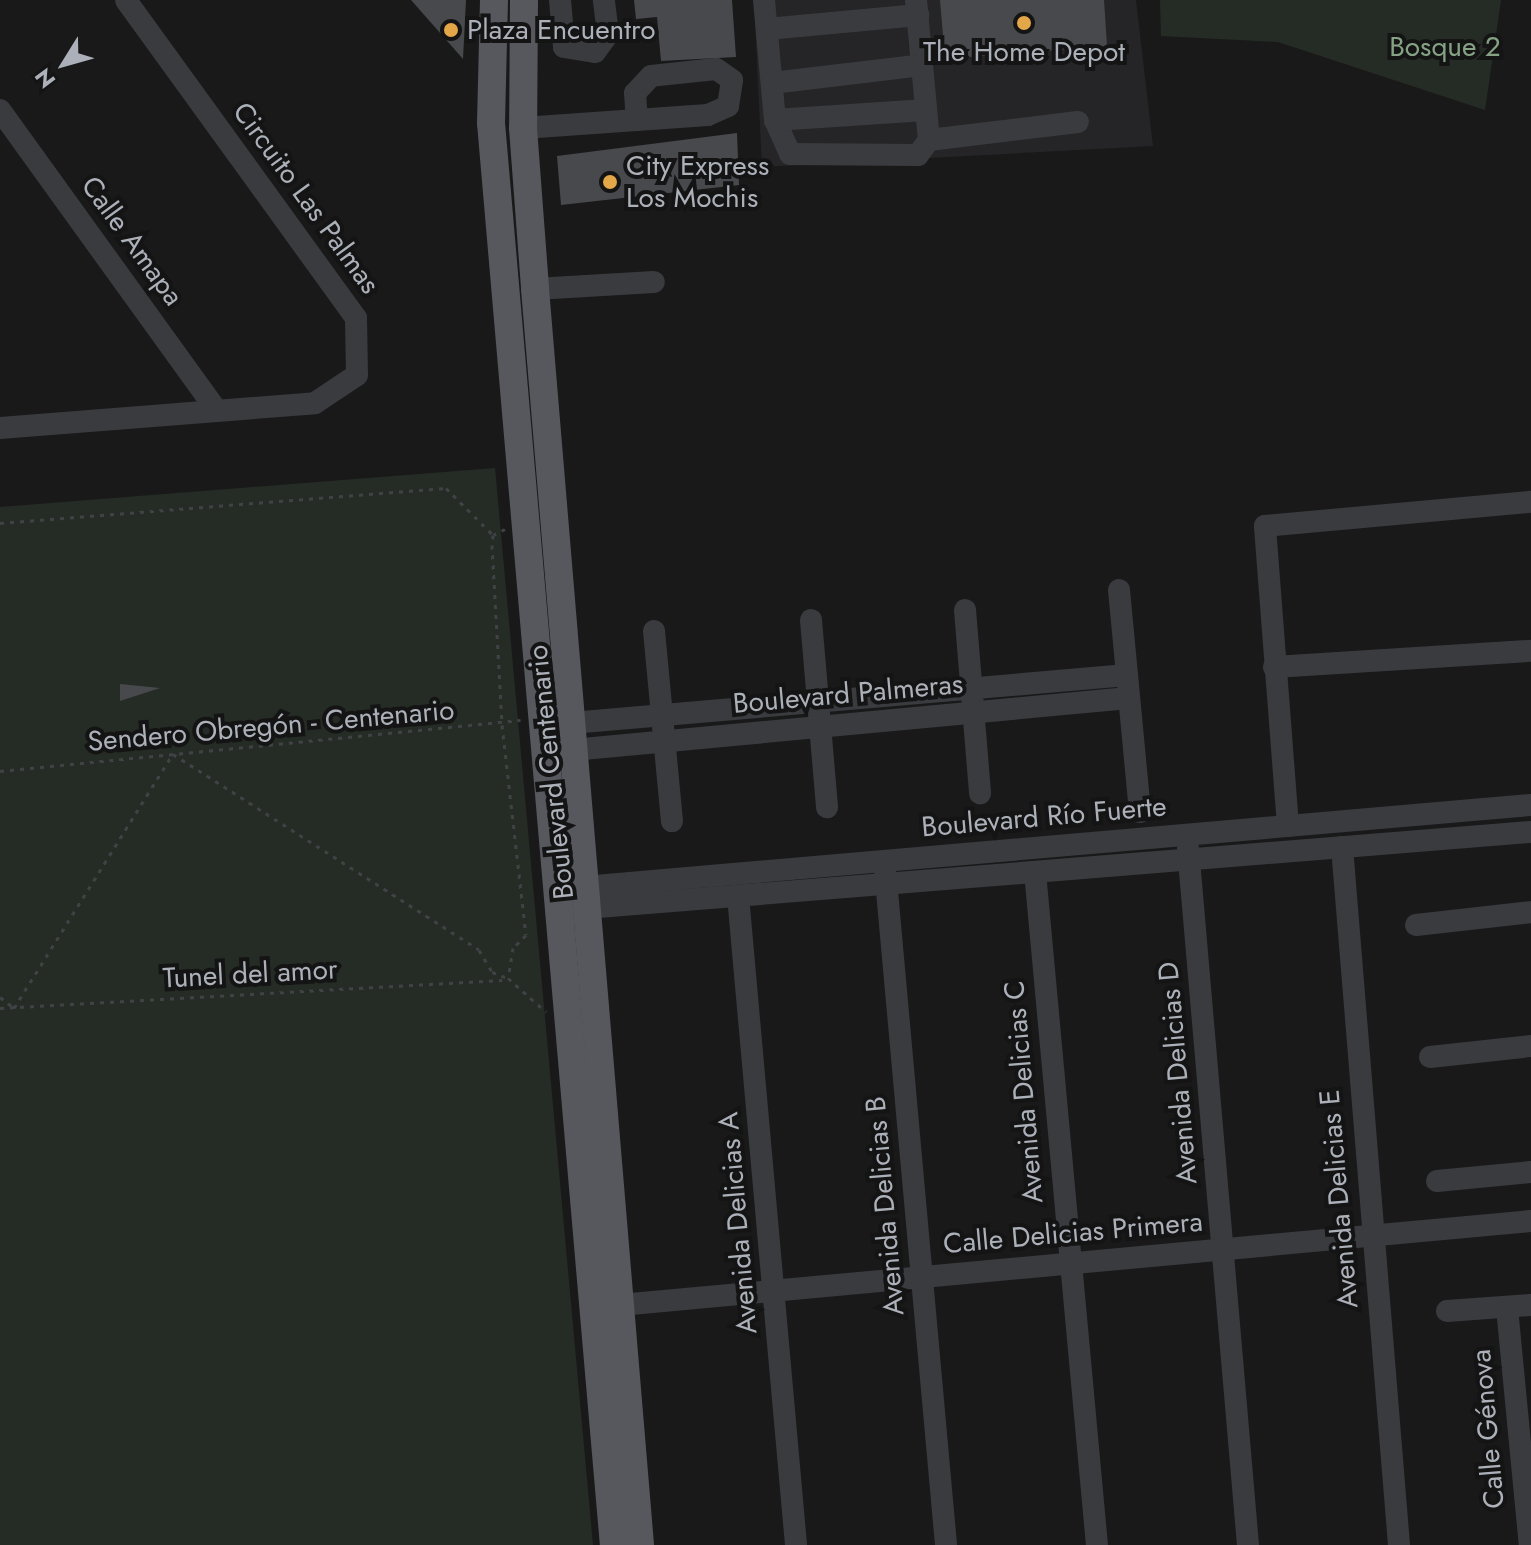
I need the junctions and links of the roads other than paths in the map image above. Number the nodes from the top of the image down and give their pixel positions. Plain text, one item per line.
1 (126, 0) edge
2 (494, 0) edge
3 (524, 0) edge
4 (560, 0) edge
5 (604, 0) edge
6 (764, 0) edge
7 (917, 7) edge
8 (767, 29) junction
9 (922, 65) junction
10 (772, 83) junction
11 (0, 110) edge
12 (926, 110) junction
13 (637, 120) dead end
14 (775, 120) junction
15 (1078, 122) dead end
16 (523, 128) junction
17 (929, 140) junction
18 (654, 282) dead end
19 (536, 294) junction
20 (505, 295) junction
21 (215, 408) junction
22 (2, 425) edge
23 (1531, 502) edge
24 (1119, 590) dead end
25 (965, 610) dead end
26 (811, 620) dead end
27 (654, 631) dead end
28 (1531, 651) edge
29 (1274, 667) junction
30 (1127, 675) junction
31 (972, 688) junction
32 (1129, 698) junction
33 (818, 702) junction
34 (974, 713) junction
35 (663, 715) junction
36 (820, 727) junction
37 (563, 730) junction
38 (666, 741) junction
39 (980, 793) dead end
40 (1531, 805) edge
41 (827, 807) dead end
42 (1140, 812) dead end
43 (672, 821) dead end
44 (1288, 826) junction
45 (1531, 832) edge
46 (1186, 835) junction
47 (1342, 847) junction
48 (1190, 860) junction
49 (884, 861) junction
50 (1035, 872) junction
51 (886, 884) junction
52 (738, 896) junction
53 (574, 898) junction
54 (1531, 912) edge
55 (1416, 925) dead end
56 (1531, 1046) edge
57 (1430, 1057) dead end
58 (1531, 1172) edge
59 (1437, 1181) dead end
60 (1531, 1221) edge
61 (1372, 1236) junction
62 (1223, 1250) junction
63 (1068, 1264) junction
64 (922, 1277) junction
65 (774, 1291) junction
66 (620, 1305) junction
67 (1531, 1305) edge
68 (1507, 1308) junction
69 (1447, 1311) dead end
70 (1525, 1433) edge
71 (614, 1545) edge
72 (640, 1545) edge
73 (796, 1545) edge
74 (946, 1545) edge
75 (1097, 1545) edge
76 (1248, 1545) edge
77 (1399, 1545) edge
78 (1530, 1545) edge

1 - 21 street, Circuito Las Palmas
2 - 20 main road, Boulevard Centenario
3 - 16 main road, Boulevard Centenario
4 - 5 street
6 - 8 street
7 - 8 street
7 - 9 street
8 - 10 street
9 - 10 street
9 - 12 street
10 - 14 street
11 - 21 street, Calle Amapa
12 - 14 street
12 - 17 street
13 - 16 street
14 - 17 street
15 - 17 street
16 - 19 main road, Boulevard Centenario
18 - 19 street
19 - 20 main road
19 - 37 main road, Boulevard Centenario
20 - 37 main road, Boulevard Centenario
21 - 22 street, Circuito Las Palmas
23 - 29 street
24 - 30 street
25 - 31 street
26 - 33 street
27 - 35 street
28 - 29 street
29 - 44 street
30 - 31 street, Boulevard Palmeras
30 - 32 street
31 - 33 street, Boulevard Palmeras
31 - 34 street
32 - 34 street, Boulevard Palmeras
32 - 42 street
33 - 35 street, Boulevard Palmeras
33 - 36 street
34 - 36 street, Boulevard Palmeras
34 - 39 street
35 - 37 street, Boulevard Palmeras
35 - 38 street
36 - 38 street, Boulevard Palmeras
36 - 41 street
37 - 38 street, Boulevard Palmeras
37 - 53 main road, Boulevard Centenario
37 - 53 main road, Boulevard Centenario
38 - 43 street
40 - 44 street, Boulevard Río Fuerte
44 - 46 street, Boulevard Río Fuerte
45 - 47 street, Boulevard Río Fuerte
46 - 48 street, Avenida Delicias D
46 - 49 street, Boulevard Río Fuerte
47 - 48 street, Boulevard Río Fuerte
47 - 61 street, Avenida Delicias E
48 - 50 street, Boulevard Río Fuerte
48 - 62 street, Avenida Delicias D
49 - 51 street, Avenida Delicias B
49 - 53 street, Boulevard Río Fuerte
50 - 51 street, Boulevard Río Fuerte
50 - 63 street, Avenida Delicias C
51 - 52 street, Boulevard Río Fuerte
51 - 64 street, Avenida Delicias B
52 - 53 street, Boulevard Río Fuerte
52 - 65 street, Avenida Delicias A
53 - 66 main road, Boulevard Centenario
53 - 71 main road, Boulevard Centenario
54 - 55 street
56 - 57 street
58 - 59 street
60 - 61 street, Calle Delicias Primera
61 - 62 street, Calle Delicias Primera
61 - 77 street, Avenida Delicias E
62 - 63 street, Calle Delicias Primera
62 - 76 street, Avenida Delicias D
63 - 64 street, Calle Delicias Primera
63 - 75 street, Avenida Delicias C
64 - 65 street, Calle Delicias Primera
64 - 74 street, Avenida Delicias B
65 - 66 street, Calle Delicias Primera
65 - 73 street, Avenida Delicias A
66 - 72 main road, Boulevard Centenario
67 - 68 street
68 - 69 street
68 - 70 street, Calle Génova
70 - 78 street, Calle Génova

